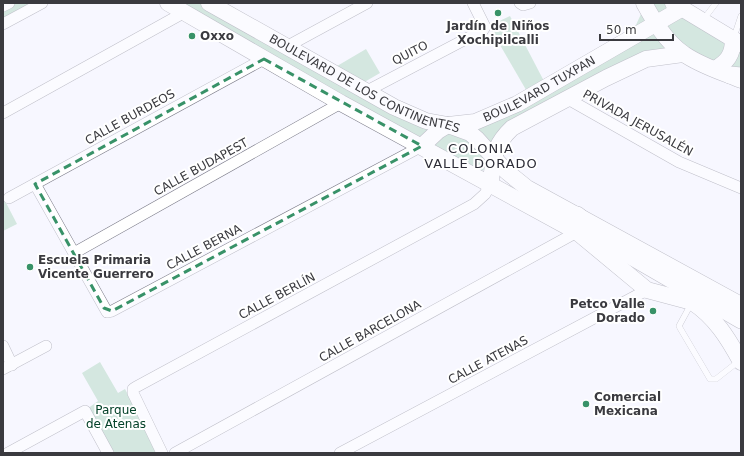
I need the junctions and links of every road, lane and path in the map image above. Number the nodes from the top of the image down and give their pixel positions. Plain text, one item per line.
1 (9, 3) edge
2 (42, 3) edge
3 (168, 3) edge
4 (209, 3) edge
5 (367, 3) edge
6 (473, 3) edge
7 (520, 3) edge
8 (530, 3) edge
9 (643, 3) edge
10 (716, 3) edge
11 (3, 6) edge
12 (677, 6) edge
13 (185, 12) junction
14 (741, 16) edge
15 (703, 20) junction
16 (3, 24) edge
17 (656, 24) junction
18 (629, 38) junction
19 (737, 42) edge
20 (286, 47) junction
21 (683, 54) junction
22 (264, 59) junction
23 (714, 69) junction
24 (737, 77) edge
25 (365, 92) junction
26 (568, 98) junction
27 (342, 103) junction
28 (3, 113) edge
29 (448, 125) junction
30 (422, 146) junction
31 (494, 158) junction
32 (35, 184) junction
33 (490, 185) junction
34 (741, 188) edge
35 (9, 198) dead end
36 (577, 223) junction
37 (74, 253) junction
38 (648, 290) junction
39 (692, 302) junction
40 (741, 305) edge
41 (741, 320) edge
42 (725, 332) junction
43 (741, 336) edge
44 (3, 346) edge
45 (46, 346) dead end
46 (741, 361) edge
47 (8, 367) edge
48 (8, 453) edge
49 (108, 453) edge
50 (162, 453) edge
51 (175, 453) edge
52 (340, 453) edge

1 - 11 street
2 - 16 street
3 - 13 street, BOULEVARD DE LOS CONTINENTES
4 - 20 street, BOULEVARD DE LOS CONTINENTES
5 - 20 street
6 - 25 street, QUITO
7 - 8 street
9 - 17 street
9 - 18 street
10 - 15 lane
12 - 15 street
12 - 17 street, BOULEVARD TUXPAN
13 - 22 street, BOULEVARD DE LOS CONTINENTES
13 - 28 street
14 - 19 lane
15 - 19 street
17 - 18 street, BOULEVARD TUXPAN
17 - 21 street
18 - 29 street, BOULEVARD TUXPAN
19 - 23 street
20 - 25 street, BOULEVARD DE LOS CONTINENTES
21 - 23 street
21 - 26 street, BOULEVARD TUXPAN
22 - 27 street, BOULEVARD DE LOS CONTINENTES
22 - 32 street, CALLE BURDEOS
23 - 24 street
25 - 29 street, BOULEVARD DE LOS CONTINENTES
26 - 31 street, BOULEVARD TUXPAN
26 - 34 street, PRIVADA JERUSALÉN
27 - 30 street, BOULEVARD DE LOS CONTINENTES
27 - 37 street, CALLE BUDAPEST
29 - 30 street, BOULEVARD TUXPAN
29 - 31 street, BOULEVARD DE LOS CONTINENTES
30 - 33 street, BOULEVARD DE LOS CONTINENTES
30 - 37 street, CALLE BERNA
31 - 33 street, BOULEVARD TUXPAN
31 - 36 street, BOULEVARD DE LOS CONTINENTES
32 - 35 street, CALLE BURDEOS
32 - 37 street, CALLE BERNA
33 - 36 street, BOULEVARD DE LOS CONTINENTES
33 - 50 street, CALLE BERLÍN
36 - 38 street, BOULEVARD DE LOS CONTINENTES
36 - 40 street, BOULEVARD DE LOS CONTINENTES
36 - 41 main road
36 - 51 street, CALLE BARCELONA
38 - 39 street, BOULEVARD DE LOS CONTINENTES
38 - 52 street, CALLE ATENAS
39 - 42 street, BOULEVARD DE LOS CONTINENTES
39 - 46 lane
42 - 43 street
42 - 46 street, BOULEVARD DE LOS CONTINENTES
44 - 47 street
45 - 47 street
48 - 49 street

